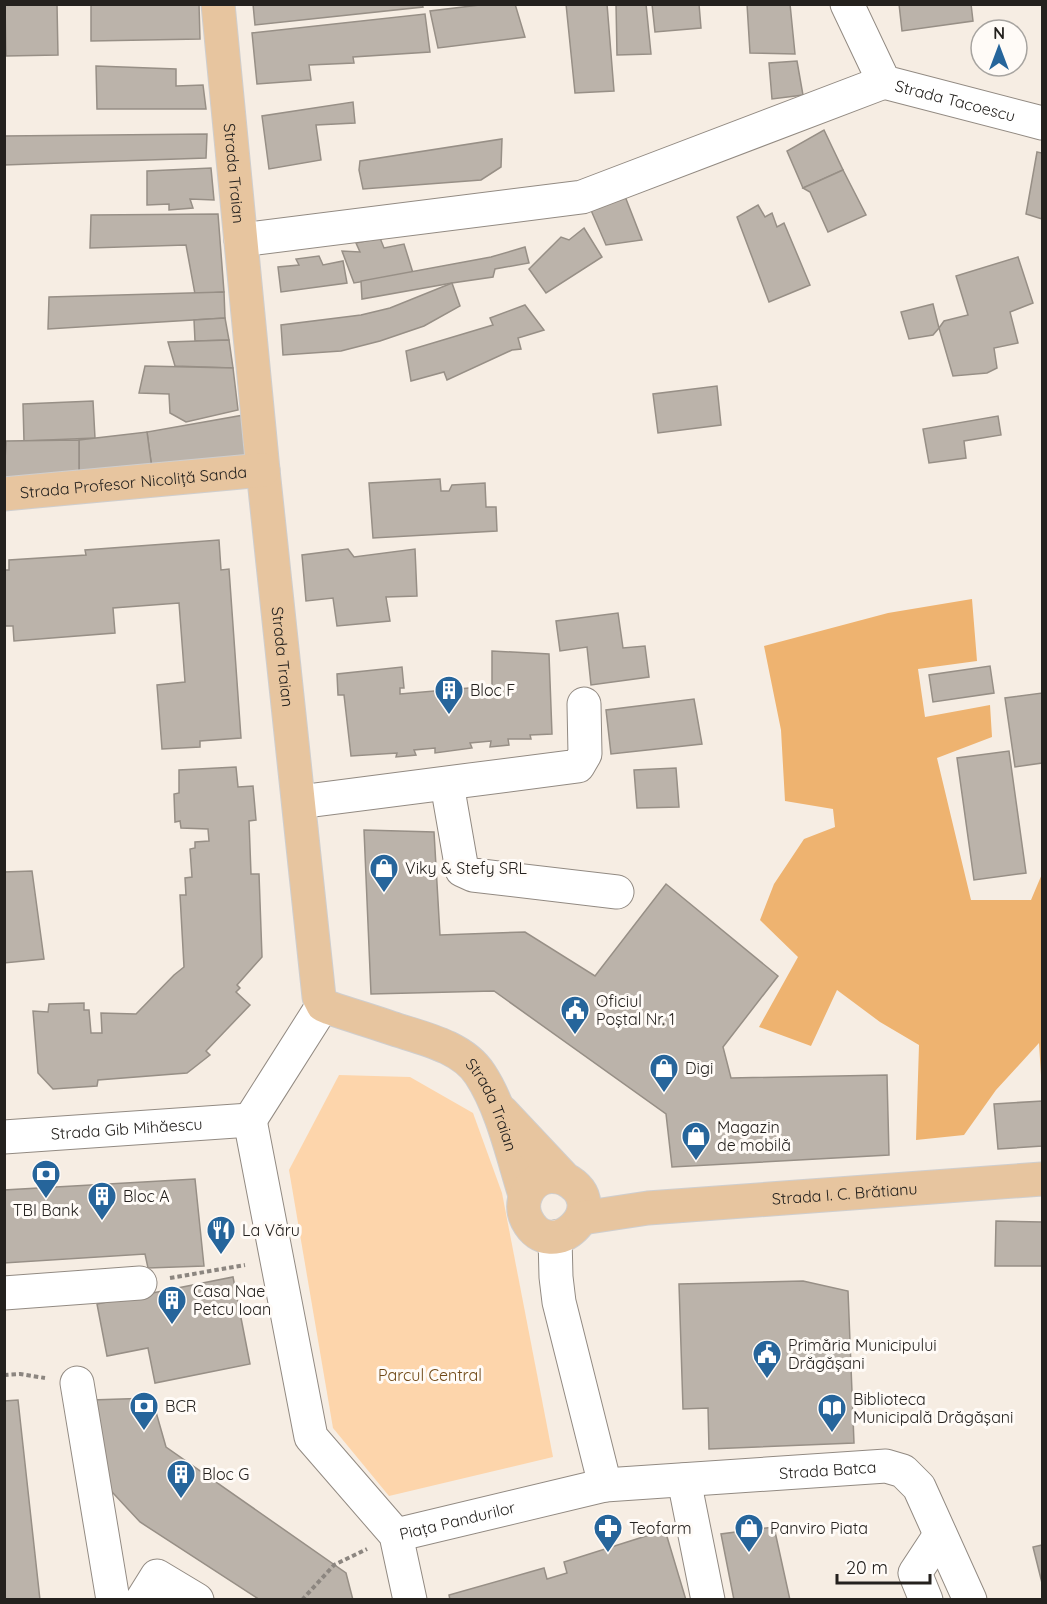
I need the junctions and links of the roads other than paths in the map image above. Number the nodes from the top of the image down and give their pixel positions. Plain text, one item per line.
1 (218, 4) edge
2 (848, 4) edge
3 (884, 82) junction
4 (1042, 123) edge
5 (241, 240) junction
6 (263, 470) junction
7 (4, 494) edge
8 (584, 704) dead end
9 (447, 784) junction
10 (299, 802) junction
11 (617, 892) dead end
12 (323, 1005) junction
13 (497, 1107) junction
14 (250, 1120) junction
15 (4, 1137) edge
16 (1042, 1179) edge
17 (570, 1182) junction
18 (525, 1195) junction
19 (648, 1208) junction
20 (582, 1218) junction
21 (555, 1237) junction
22 (140, 1283) dead end
23 (4, 1293) edge
24 (77, 1383) dead end
25 (684, 1480) junction
26 (605, 1485) junction
27 (396, 1535) junction
28 (940, 1535) junction
29 (113, 1599) edge
30 (142, 1599) edge
31 (197, 1599) edge
32 (410, 1599) edge
33 (708, 1599) edge
34 (926, 1599) edge
35 (970, 1599) edge

1 - 5 main road, Strada Traian
2 - 3 street, Strada Tacoescu
3 - 4 street, Strada Tacoescu
3 - 5 street
5 - 6 main road, Strada Traian
6 - 7 main road, Strada Profesor Nicoliță Sanda
6 - 10 main road, Strada Traian
8 - 9 street
9 - 10 street
9 - 11 street
10 - 12 main road, Strada Traian
12 - 13 main road, Strada Traian
12 - 14 street
13 - 17 main road
13 - 18 main road, Strada Traian
14 - 15 street, Strada Gib Mihăescu
14 - 27 street, Piața Pandurilor
16 - 19 main road, Strada I. C. Brătianu
17 - 18 main road
17 - 19 main road
17 - 20 main road
18 - 21 main road
19 - 20 main road, Strada I. C. Brătianu
20 - 21 main road
21 - 26 street
22 - 23 street
24 - 29 street
25 - 26 street, Strada Batca
25 - 28 street, Strada Batca
25 - 33 street
26 - 27 street, Piața Pandurilor
27 - 32 street
28 - 34 street
28 - 35 street, Strada Batca
30 - 31 street

